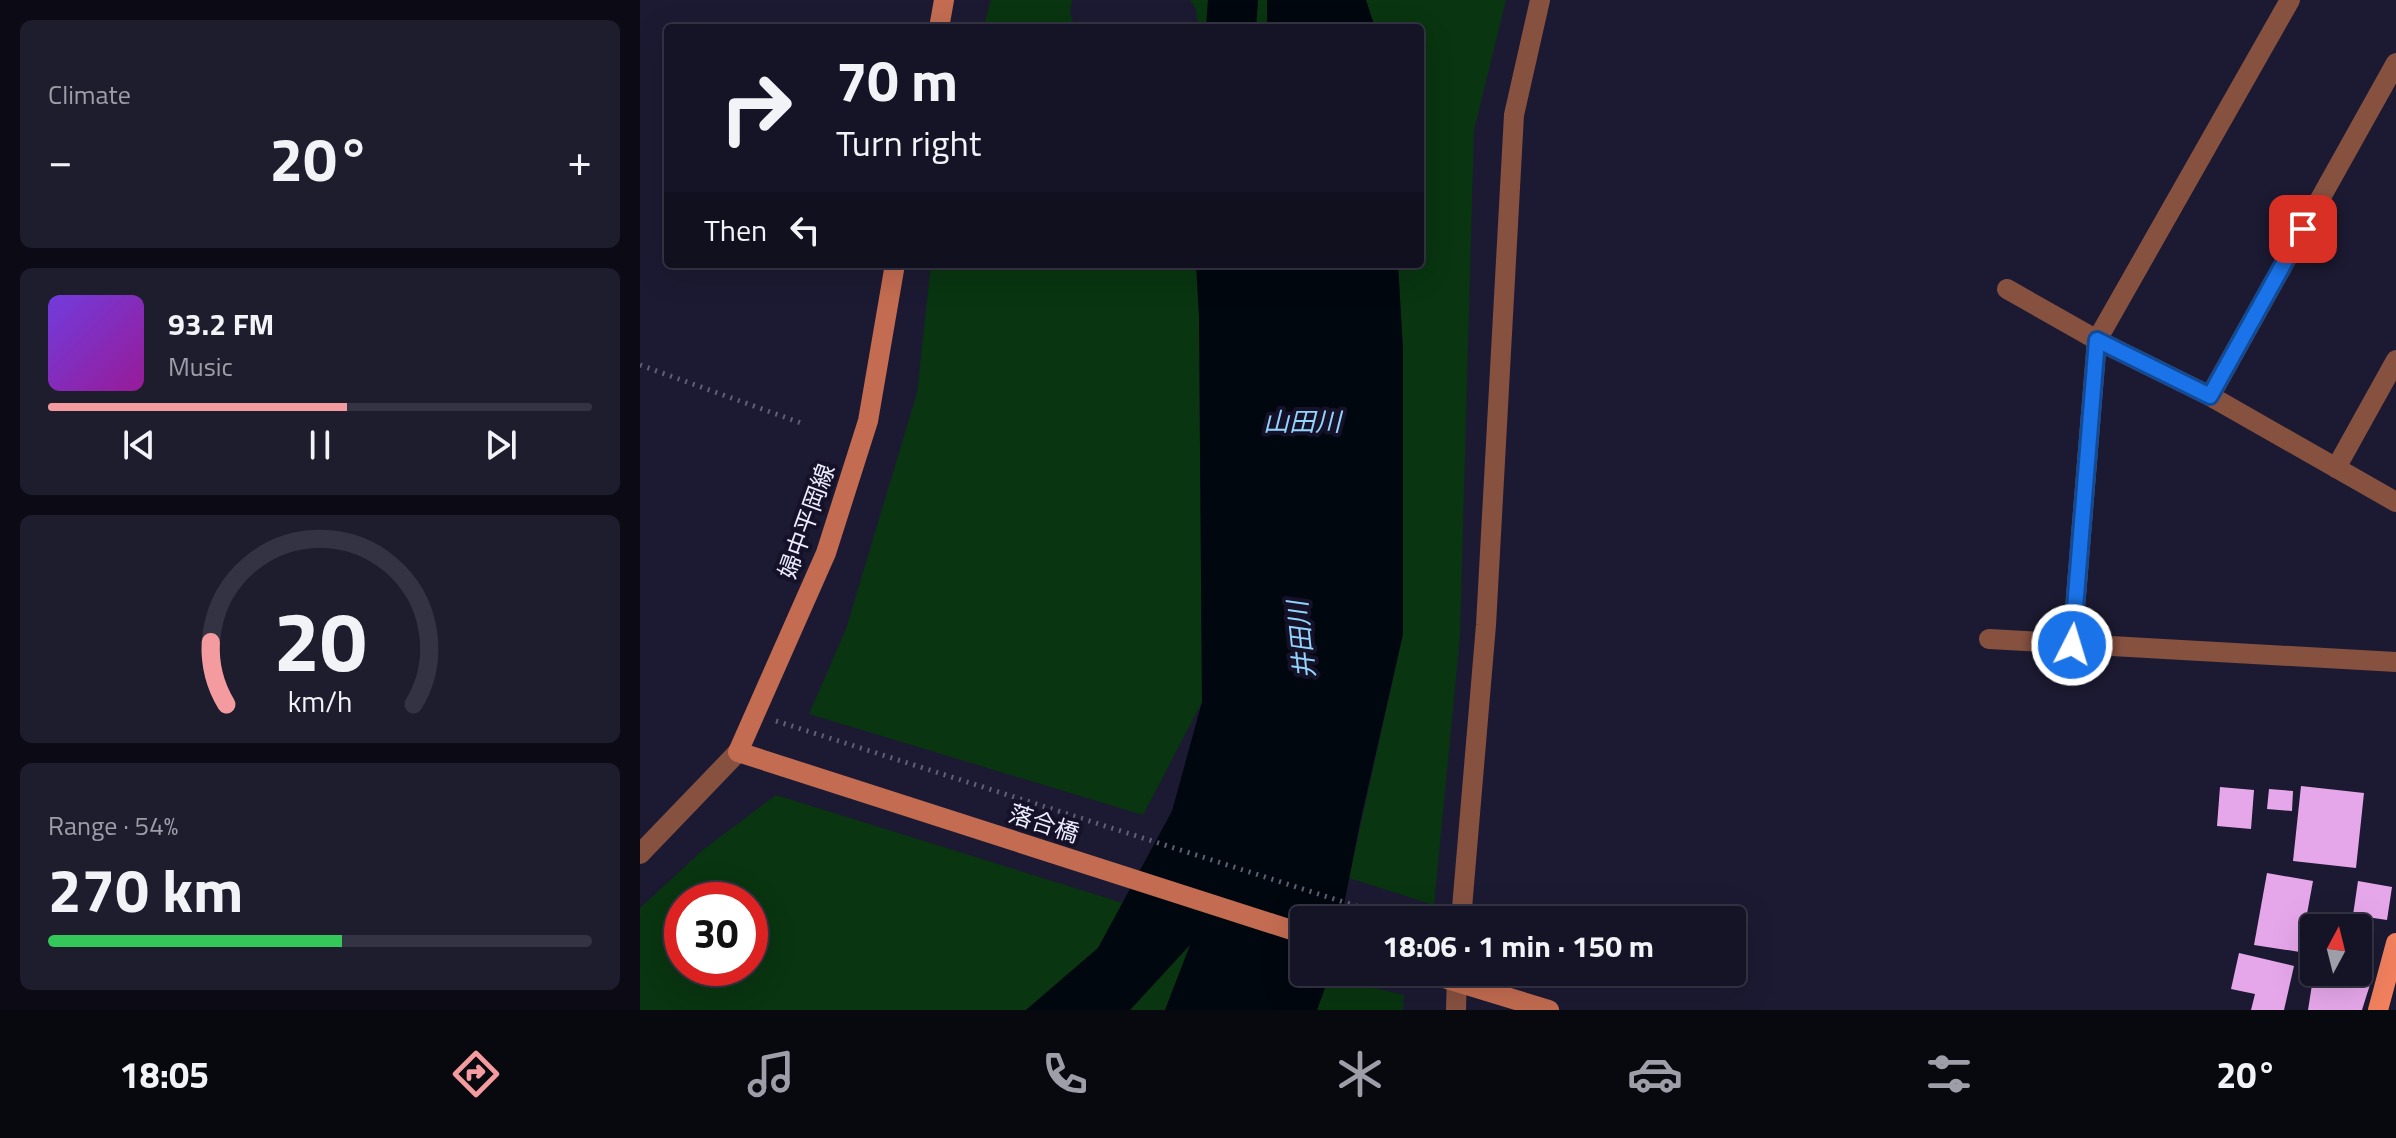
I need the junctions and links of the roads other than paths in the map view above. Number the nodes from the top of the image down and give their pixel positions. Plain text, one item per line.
1 (944, 0) edge
2 (1540, 0) edge
3 (2290, 0) edge
4 (940, 24) edge
5 (2396, 63) edge
6 (894, 268) edge
7 (2007, 289) dead end
8 (2097, 340) junction
9 (2396, 360) edge
10 (2210, 396) junction
11 (2336, 468) junction
12 (2396, 502) edge
13 (1989, 639) dead end
14 (2072, 645) junction
15 (2396, 662) edge
16 (738, 752) junction
17 (640, 854) edge
18 (1462, 906) edge
19 (1290, 929) edge
20 (2396, 943) edge
21 (1457, 986) edge
22 (1482, 986) edge
23 (1456, 1010) edge
24 (1549, 1010) edge
25 (2378, 1010) edge

1 - 4 main road
2 - 18 street
3 - 8 street
5 - 10 street
6 - 16 main road, 婦中平岡線
7 - 8 street
8 - 10 street
8 - 14 street
9 - 11 street
10 - 11 street
11 - 12 street
13 - 14 street
14 - 15 street
16 - 17 street
16 - 19 main road, 落合橋
20 - 25 main road
21 - 23 street
22 - 24 main road

